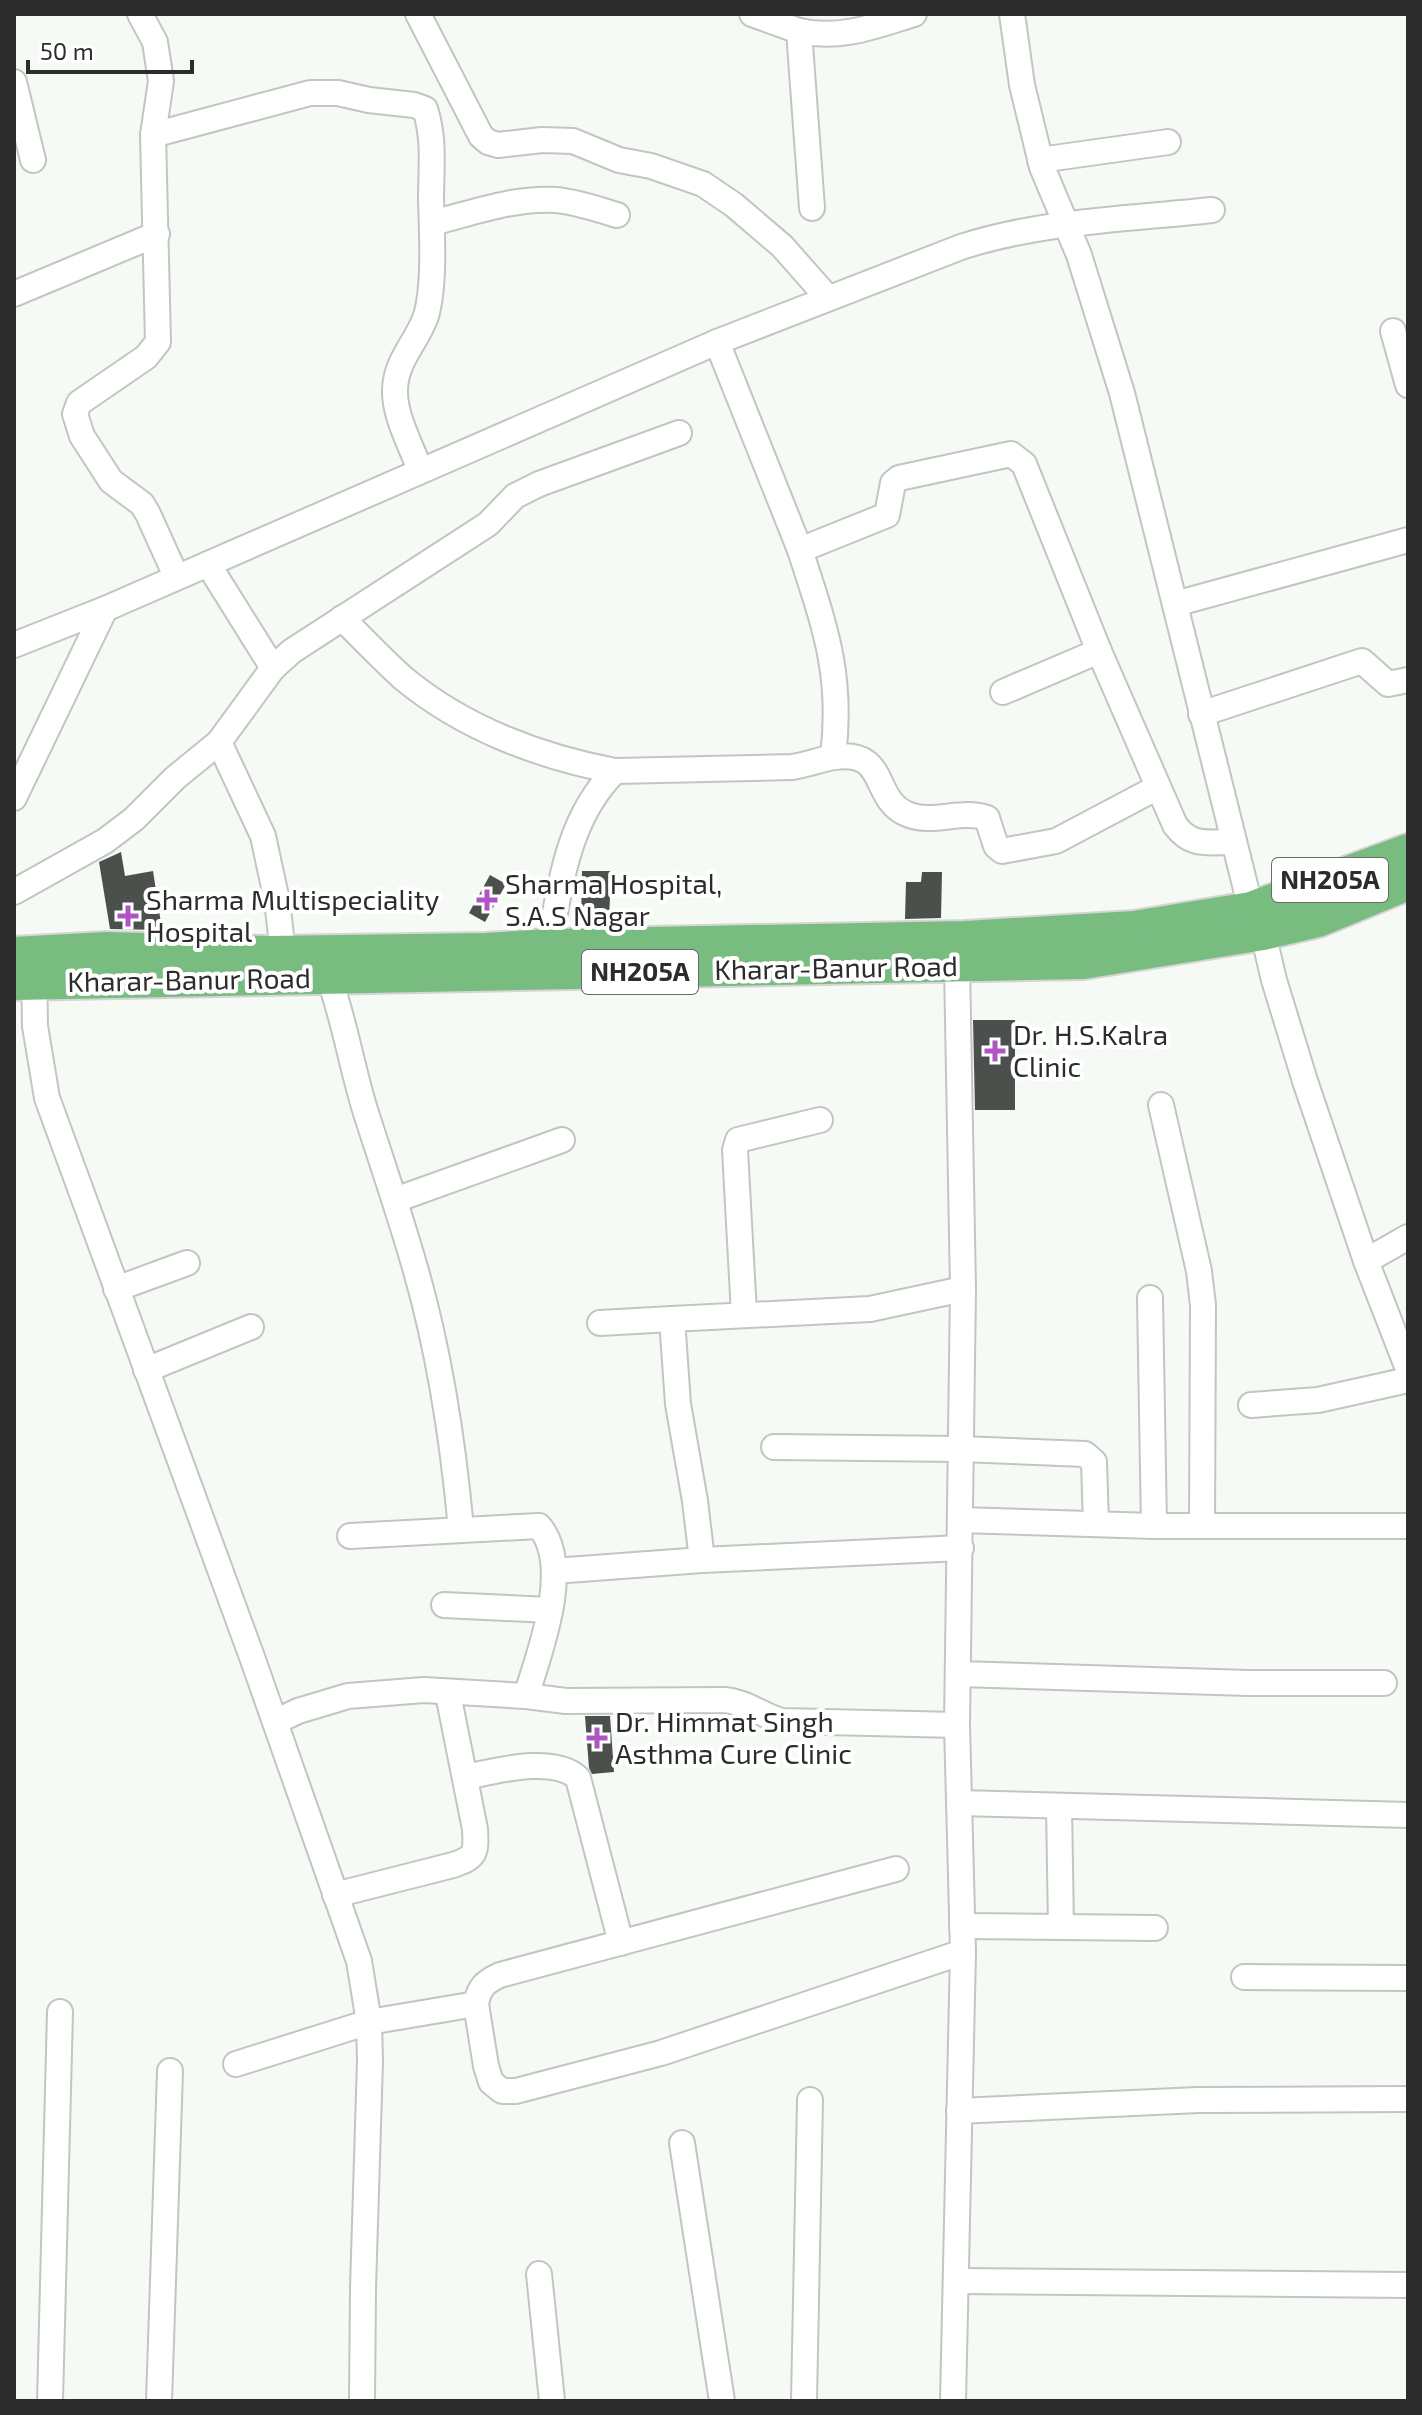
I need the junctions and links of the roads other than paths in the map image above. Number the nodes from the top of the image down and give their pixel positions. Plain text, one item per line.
1 (140, 14) edge
2 (418, 14) edge
3 (752, 14) edge
4 (914, 14) edge
5 (1012, 14) edge
6 (799, 31) junction
7 (14, 82) edge
8 (460, 95) junction
9 (425, 109) junction
10 (153, 135) junction
11 (1168, 142) dead end
12 (33, 160) dead end
13 (1040, 160) junction
14 (812, 208) dead end
15 (1212, 210) dead end
16 (617, 215) dead end
17 (432, 223) junction
18 (1068, 225) junction
19 (157, 234) junction
20 (14, 294) edge
21 (828, 298) junction
22 (1393, 331) dead end
23 (717, 342) junction
24 (1408, 385) edge
25 (679, 433) dead end
26 (420, 470) junction
27 (1408, 540) edge
28 (800, 550) junction
29 (208, 564) junction
30 (176, 576) junction
31 (1175, 604) junction
32 (105, 609) junction
33 (342, 618) junction
34 (14, 645) edge
35 (1099, 651) junction
36 (273, 668) junction
37 (1408, 680) edge
38 (1003, 692) dead end
39 (1201, 714) junction
40 (219, 742) junction
41 (833, 757) junction
42 (615, 771) junction
43 (1158, 787) junction
44 (14, 798) edge
45 (1233, 842) junction
46 (1408, 851) edge
47 (1408, 883) edge
48 (14, 892) edge
49 (1257, 921) junction
50 (549, 946) junction
51 (283, 953) junction
52 (957, 966) junction
53 (24, 968) edge
54 (329, 978) junction
55 (1161, 1105) dead end
56 (820, 1120) dead end
57 (562, 1140) dead end
58 (395, 1200) junction
59 (1408, 1237) edge
60 (1366, 1261) junction
61 (187, 1263) dead end
62 (116, 1289) junction
63 (963, 1289) junction
64 (1150, 1298) dead end
65 (744, 1314) junction
66 (672, 1319) junction
67 (600, 1323) dead end
68 (251, 1327) dead end
69 (1408, 1369) edge
70 (146, 1370) junction
71 (1408, 1380) edge
72 (1251, 1405) dead end
73 (774, 1447) dead end
74 (961, 1449) junction
75 (960, 1520) junction
76 (1096, 1524) junction
77 (1154, 1526) junction
78 (1202, 1526) junction
79 (1408, 1526) edge
80 (461, 1529) junction
81 (350, 1536) dead end
82 (961, 1548) junction
83 (702, 1560) junction
84 (554, 1571) junction
85 (444, 1605) dead end
86 (550, 1610) junction
87 (958, 1674) junction
88 (1384, 1683) dead end
89 (448, 1694) junction
90 (526, 1696) junction
91 (275, 1722) junction
92 (957, 1725) junction
93 (465, 1777) junction
94 (959, 1803) junction
95 (1059, 1806) junction
96 (1408, 1815) edge
97 (896, 1869) dead end
98 (335, 1895) junction
99 (962, 1926) junction
100 (1061, 1927) junction
101 (1155, 1928) dead end
102 (621, 1943) junction
103 (963, 1952) junction
104 (1244, 1977) dead end
105 (1408, 1978) edge
106 (476, 2004) junction
107 (60, 2012) dead end
108 (369, 2022) junction
109 (236, 2064) dead end
110 (170, 2071) dead end
111 (1408, 2099) edge
112 (810, 2100) dead end
113 (959, 2111) junction
114 (682, 2143) dead end
115 (539, 2274) dead end
116 (957, 2281) junction
117 (1408, 2285) edge
118 (50, 2401) edge
119 (159, 2401) edge
120 (362, 2401) edge
121 (552, 2401) edge
122 (722, 2401) edge
123 (804, 2401) edge
124 (953, 2401) edge

1 - 10 street
2 - 8 street
3 - 6 street
4 - 6 street
5 - 13 street
6 - 14 street
7 - 12 street
8 - 9 street
8 - 21 street
9 - 10 street
9 - 17 street
10 - 19 street
11 - 13 street
13 - 18 street
15 - 18 street
16 - 17 street
17 - 26 street
18 - 21 street
18 - 31 street
19 - 20 street
19 - 30 street
21 - 23 street
22 - 24 street
23 - 26 street
23 - 28 street
25 - 33 street
26 - 29 street
27 - 31 street
28 - 35 street
28 - 41 street
29 - 30 street
29 - 36 street
30 - 32 street
31 - 39 street
32 - 34 street
32 - 44 street
33 - 36 street
33 - 42 street
35 - 38 street
35 - 43 street
36 - 40 street
37 - 39 street
39 - 45 street
40 - 48 street
40 - 51 street
41 - 42 street
41 - 43 street
42 - 50 street
43 - 45 street
45 - 49 street
46 - 49 highway, NH205A
47 - 49 highway, Kharar-Banur Road / NH205A
49 - 50 highway, NH205A
49 - 52 highway, Kharar-Banur Road / NH205A
49 - 60 street
50 - 51 highway, NH205A
51 - 53 highway, NH205A
52 - 54 highway, Kharar-Banur Road / NH205A
52 - 63 street
53 - 54 highway, Kharar-Banur Road / NH205A
53 - 62 street
54 - 58 street
55 - 78 street
56 - 65 street
57 - 58 street
58 - 80 street
59 - 60 street
60 - 69 street
61 - 62 street
62 - 70 street
63 - 65 street
63 - 74 street
64 - 77 street
65 - 66 street
66 - 67 street
66 - 83 street
68 - 70 street
70 - 91 street
71 - 72 street
73 - 74 street
74 - 75 street
74 - 76 street
75 - 76 street
75 - 82 street
76 - 77 street
77 - 78 street
78 - 79 street
80 - 81 street
80 - 84 street
82 - 83 street
82 - 87 street
83 - 84 street
84 - 86 street
85 - 86 street
86 - 90 street
87 - 88 street
87 - 92 street
89 - 90 street
89 - 91 street
89 - 93 street
90 - 92 street
91 - 98 street
92 - 94 street
93 - 98 street
93 - 102 street
94 - 95 street
94 - 99 street
95 - 96 street
95 - 100 street
97 - 102 street
98 - 108 street
99 - 100 street
99 - 103 street
100 - 101 street
102 - 106 street
103 - 106 street
103 - 113 street
104 - 105 street
106 - 108 street
107 - 118 street
108 - 109 street
108 - 120 street
110 - 119 street
111 - 113 street
112 - 123 street
113 - 116 street
114 - 122 street
115 - 121 street
116 - 117 street
116 - 124 street

